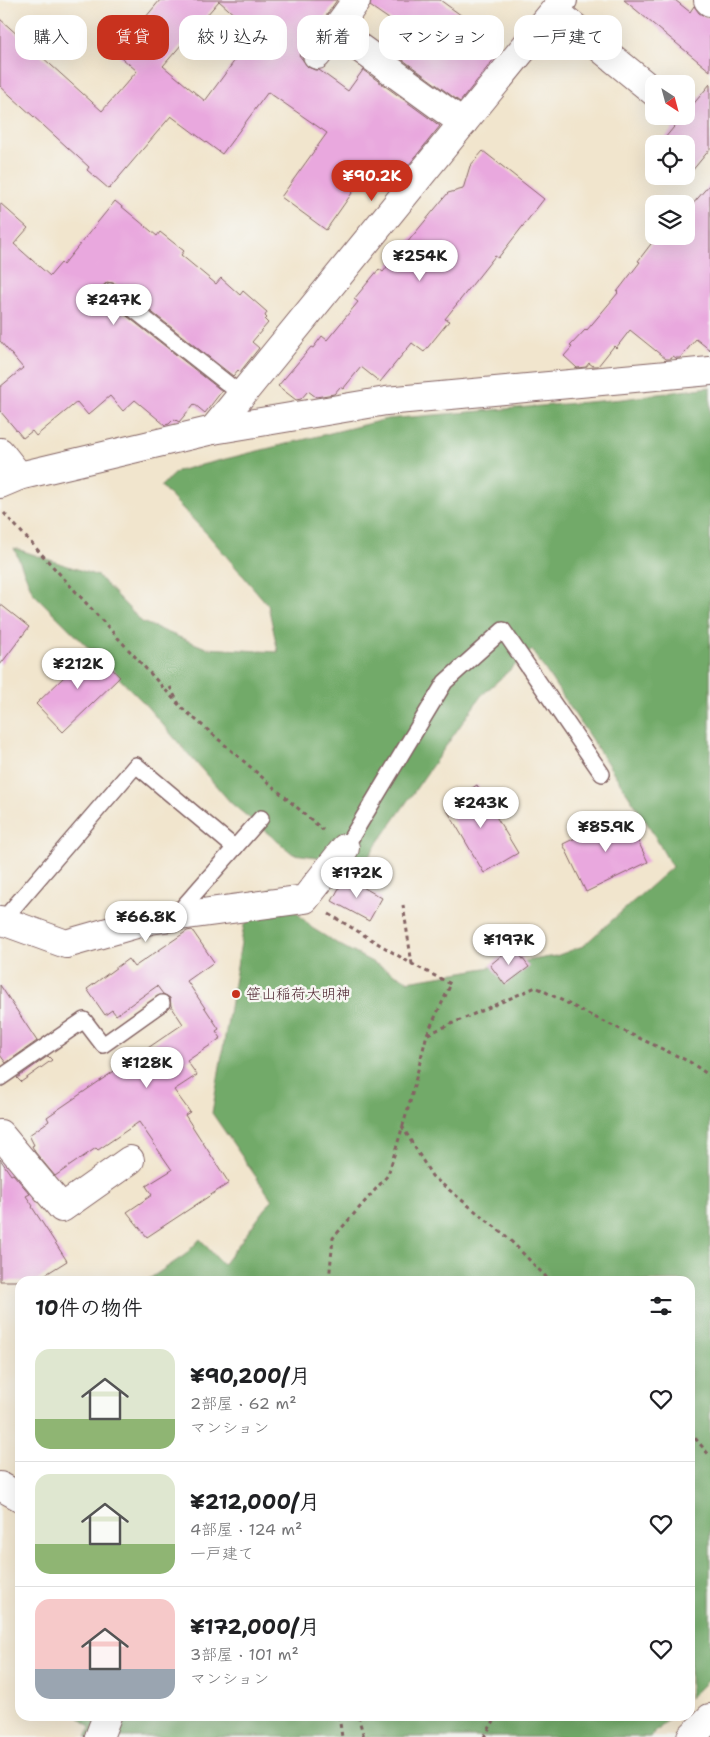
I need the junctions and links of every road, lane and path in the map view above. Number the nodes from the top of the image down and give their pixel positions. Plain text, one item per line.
1 (356, 1) edge
2 (559, 5) edge
3 (346, 15) edge
4 (369, 55) edge
5 (645, 84) edge
6 (463, 123) junction
7 (110, 291) dead end
8 (710, 371) edge
9 (242, 395) junction
10 (213, 430) junction
11 (0, 452) edge
12 (10, 480) edge
13 (170, 687) dead end
14 (180, 706) junction
15 (602, 774) dead end
16 (261, 818) dead end
17 (235, 848) junction
18 (345, 848) junction
19 (305, 899) junction
20 (403, 905) dead end
21 (175, 917) junction
22 (1, 920) edge
23 (412, 964) junction
24 (162, 1003) dead end
25 (427, 1034) junction
26 (710, 1076) edge
27 (0, 1078) edge
28 (402, 1126) junction
29 (0, 1134) edge
30 (130, 1160) dead end
31 (329, 1276) edge
32 (545, 1276) edge
33 (695, 1438) edge
34 (710, 1456) edge
35 (0, 1486) edge
36 (15, 1494) edge
37 (710, 1718) edge
38 (104, 1721) edge
39 (340, 1721) edge
40 (359, 1721) edge
41 (494, 1721) edge
42 (99, 1737) edge
43 (342, 1737) edge
44 (364, 1737) edge
45 (484, 1737) edge
46 (691, 1737) edge

1 - 3 main road
2 - 5 main road
2 - 6 main road
4 - 6 main road
6 - 9 main road
7 - 9 lane
8 - 10 main road
9 - 10 main road
10 - 12 main road
11 - 12 main road
12 - 14 path
13 - 14 path
14 - 18 path
15 - 18 lane
16 - 17 lane
17 - 21 lane
17 - 22 lane
18 - 19 main road
19 - 21 main road
19 - 23 path
20 - 23 path
21 - 22 main road
23 - 25 path
24 - 27 lane
25 - 26 path
25 - 28 path
28 - 31 path
28 - 32 path
29 - 30 main road
33 - 34 path
35 - 36 main road
37 - 46 main road
38 - 42 main road
39 - 43 path
40 - 44 path
41 - 45 path

